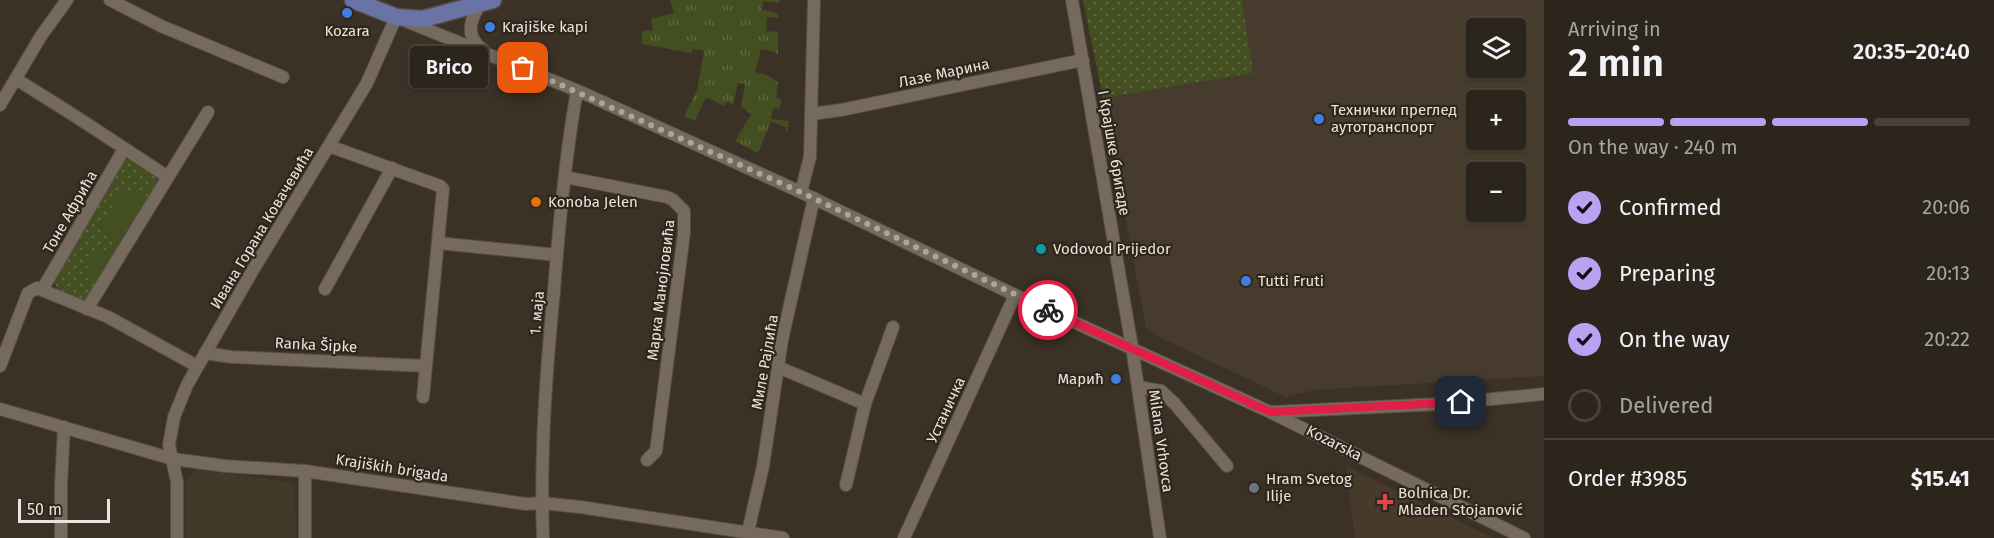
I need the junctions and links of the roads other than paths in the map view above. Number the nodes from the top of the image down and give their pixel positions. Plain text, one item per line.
1 (67, 0) edge
2 (110, 0) edge
3 (353, 0) edge
4 (814, 0) edge
5 (1072, 0) edge
6 (487, 2) edge
7 (396, 17) junction
8 (487, 53) junction
9 (1083, 60) junction
10 (283, 77) dead end
11 (16, 79) junction
12 (577, 91) junction
13 (0, 105) edge
14 (208, 112) dead end
15 (811, 114) junction
16 (329, 146) junction
17 (124, 149) junction
18 (392, 168) junction
19 (168, 177) junction
20 (565, 177) junction
21 (801, 192) junction
22 (814, 198) junction
23 (438, 243) junction
24 (557, 255) junction
25 (325, 289) dead end
26 (42, 290) junction
27 (1015, 295) junction
28 (87, 309) junction
29 (0, 327) edge
30 (893, 327) dead end
31 (12, 333) junction
32 (1132, 347) junction
33 (205, 353) junction
34 (0, 366) edge
35 (197, 366) junction
36 (426, 366) junction
37 (778, 367) junction
38 (1138, 387) junction
39 (1544, 394) edge
40 (423, 397) dead end
41 (865, 404) junction
42 (0, 409) edge
43 (1270, 412) junction
44 (64, 427) junction
45 (173, 459) junction
46 (647, 460) dead end
47 (1227, 466) dead end
48 (305, 471) junction
49 (846, 485) dead end
50 (542, 503) junction
51 (748, 532) junction
52 (61, 538) edge
53 (177, 538) edge
54 (305, 538) edge
55 (543, 538) edge
56 (783, 538) edge
57 (904, 538) edge
58 (1160, 538) edge
59 (1524, 538) edge

1 - 11 street
2 - 10 street
3 - 7 main road, Kozarska
4 - 15 street
5 - 9 street, I Крајшке бригаде
6 - 7 main road
6 - 8 street
7 - 8 street, Kozarska
7 - 16 street, Ивана Горана Ковачевића
8 - 12 street, Kozarska
9 - 15 street, Лазе Марина
9 - 32 street, I Крајшке бригаде
11 - 13 street
11 - 17 street
12 - 20 street, 1. маја
12 - 21 street, Kozarska
14 - 19 street
15 - 21 street
16 - 18 street
16 - 33 street, Ивана Горана Ковачевића
17 - 19 street
17 - 26 street, Тоне Афрића
18 - 23 street
18 - 25 street
19 - 28 street
20 - 24 street, 1. маја
20 - 46 street, Марка Манојловића
21 - 22 street, Kozarska
22 - 27 street, Kozarska
22 - 37 street, Миле Рајлића
23 - 24 street
23 - 36 street
24 - 50 street, 1. маја
26 - 28 street
26 - 31 street
27 - 32 street, Kozarska
27 - 57 street, Устаничка
28 - 35 street
29 - 31 street
30 - 41 street
31 - 34 street
32 - 38 street, Milana Vrhovca
32 - 43 street, Kozarska
33 - 35 street, Ивана Горана Ковачевића
33 - 36 street, Ranka Šipke
35 - 45 street, Ивана Горана Ковачевића
36 - 40 street
37 - 41 street
37 - 51 street, Миле Рајлића
38 - 47 street
38 - 58 street, Milana Vrhovca
39 - 43 street
41 - 49 street
42 - 44 street, Krajiških brigada
43 - 59 street, Kozarska
44 - 45 street, Krajiških brigada
44 - 52 street
45 - 48 street, Krajiških brigada
45 - 53 street, Ивана Горана Ковачевића
48 - 50 street, Krajiških brigada
48 - 54 street
50 - 51 street, Krajiških brigada
50 - 55 street, 1. маја
51 - 56 street, Krajiških brigada

